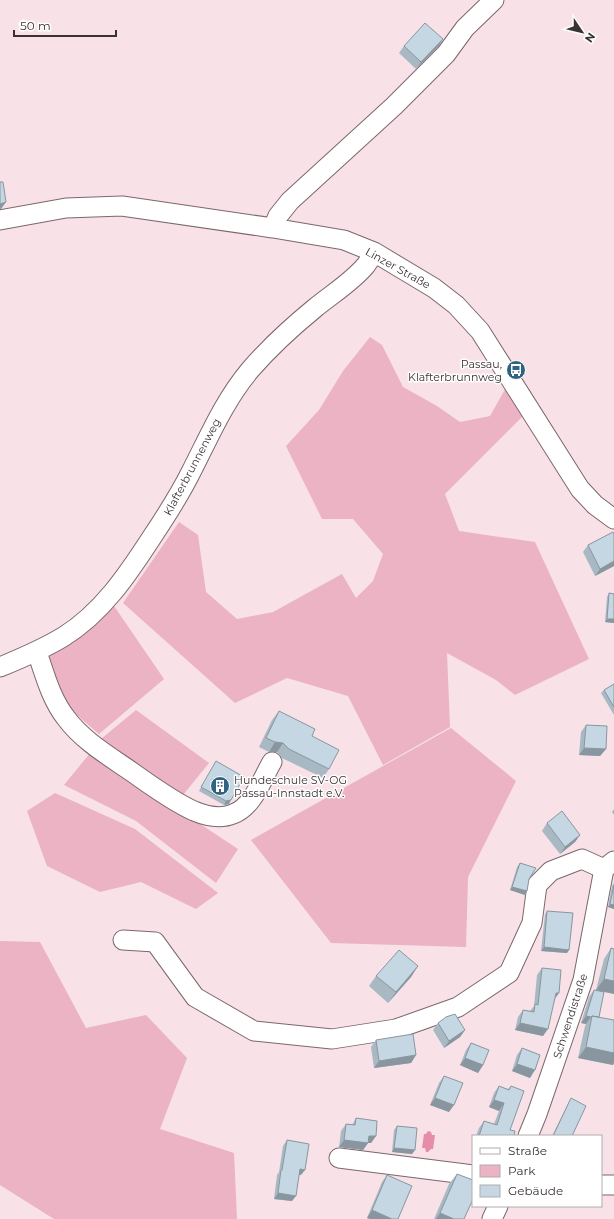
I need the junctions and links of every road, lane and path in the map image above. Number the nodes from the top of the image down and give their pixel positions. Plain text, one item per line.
1 (494, 0) edge
2 (0, 220) edge
3 (273, 228) junction
4 (374, 252) junction
5 (614, 519) edge
6 (37, 652) junction
7 (0, 667) edge
8 (272, 762) dead end
9 (609, 865) edge
10 (123, 940) dead end
11 (528, 1135) edge
12 (339, 1158) dead end
13 (472, 1175) edge
14 (602, 1185) edge
15 (614, 1185) edge
16 (498, 1207) edge
17 (492, 1219) edge

1 - 3 street
2 - 3 street, Linzer Straße
3 - 4 street, Linzer Straße
4 - 5 street, Linzer Straße
4 - 6 street, Klafterbrunnenweg
6 - 7 street, Klafterbrunnenweg
6 - 8 street
9 - 10 street
9 - 11 street, Schwendistraße
12 - 13 street
14 - 15 street
16 - 17 street

